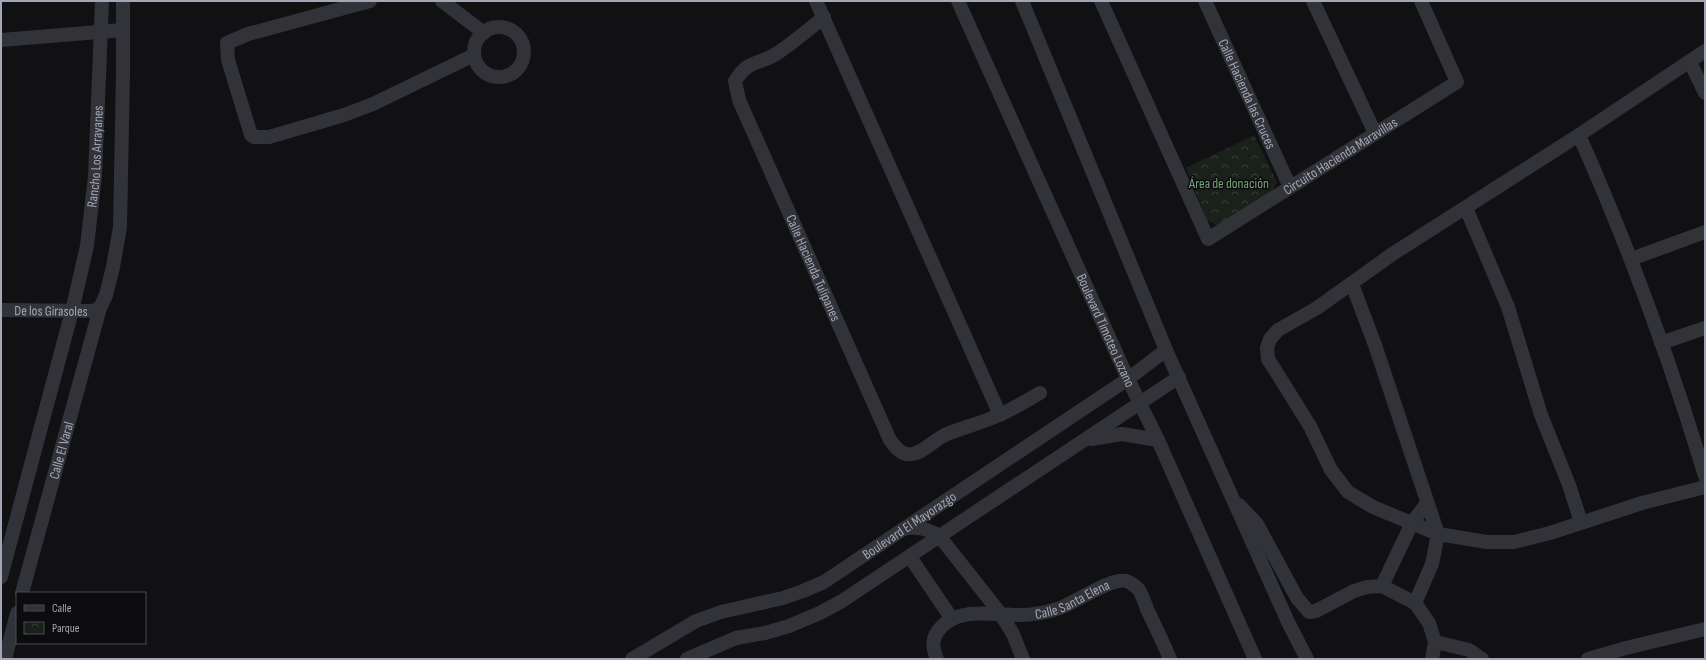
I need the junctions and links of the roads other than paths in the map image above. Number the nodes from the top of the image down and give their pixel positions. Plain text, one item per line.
1 (102, 1) edge
2 (123, 1) edge
3 (370, 1) edge
4 (442, 1) edge
5 (816, 1) edge
6 (958, 1) edge
7 (1022, 1) edge
8 (1101, 1) edge
9 (1205, 1) edge
10 (1313, 1) edge
11 (1421, 1) edge
12 (824, 17) junction
13 (102, 30) junction
14 (123, 30) junction
15 (484, 33) junction
16 (1, 40) edge
17 (1705, 51) edge
18 (474, 55) junction
19 (1690, 62) junction
20 (1705, 93) edge
21 (1374, 133) junction
22 (1579, 134) junction
23 (1290, 187) junction
24 (1466, 208) junction
25 (1705, 232) edge
26 (1631, 259) junction
27 (1352, 284) junction
28 (100, 308) junction
29 (1, 310) edge
30 (72, 310) junction
31 (1705, 328) edge
32 (1661, 343) junction
33 (1166, 350) junction
34 (1179, 377) junction
35 (1128, 379) junction
36 (1040, 394) dead end
37 (1140, 402) junction
38 (1000, 415) junction
39 (1086, 440) junction
40 (1158, 440) junction
41 (1705, 476) edge
42 (1705, 487) edge
43 (1234, 500) junction
44 (1427, 503) junction
45 (1581, 522) junction
46 (1412, 523) junction
47 (903, 530) junction
48 (1438, 534) junction
49 (940, 537) junction
50 (910, 557) junction
51 (1, 577) edge
52 (1382, 586) junction
53 (22, 592) edge
54 (1415, 603) junction
55 (1000, 613) junction
56 (16, 617) edge
57 (952, 619) junction
58 (1705, 629) edge
59 (1435, 642) junction
60 (1628, 653) edge
61 (4, 659) edge
62 (632, 659) edge
63 (687, 659) edge
64 (937, 659) edge
65 (1024, 659) edge
66 (1170, 659) edge
67 (1255, 659) edge
68 (1307, 659) edge
69 (1432, 659) edge
70 (1482, 659) edge
71 (1588, 659) edge

1 - 13 street, Rancho Los Arrayanes
2 - 14 street, Rancho Los Arrayanes
3 - 18 street
4 - 15 street
5 - 12 street
6 - 35 street, Boulevard Timoteo Lozano
7 - 33 street
8 - 23 street, Circuito Hacienda Maravillas
9 - 23 street, Calle Hacienda las Cruces
10 - 21 street
11 - 21 street, Circuito Hacienda Maravillas
12 - 38 street
12 - 38 street, Calle Hacienda Tulipanes
13 - 14 street
13 - 16 street
13 - 30 street, Rancho Los Arrayanes
14 - 28 street, Rancho Los Arrayanes
15 - 18 street
15 - 18 street
17 - 19 street
19 - 20 street
19 - 22 street
21 - 23 street, Circuito Hacienda Maravillas
22 - 24 street
22 - 26 street
24 - 27 street
24 - 45 street
25 - 26 street
26 - 32 street
27 - 44 street
27 - 46 street
28 - 30 street, De los Girasoles
28 - 53 street, Calle El Varal
29 - 30 street, De los Girasoles
30 - 51 street, Calle El Varal
31 - 32 street
32 - 41 street
33 - 34 street
33 - 35 street, Boulevard El Mayorazgo
34 - 37 street, Boulevard El Mayorazgo
34 - 43 street
35 - 37 street, Boulevard Timoteo Lozano
35 - 47 street, Boulevard El Mayorazgo
36 - 38 street, Calle Hacienda Tulipanes
37 - 39 street, Boulevard El Mayorazgo
37 - 40 street, Boulevard Timoteo Lozano
39 - 40 street
39 - 49 street, Boulevard El Mayorazgo
40 - 67 street, Boulevard Timoteo Lozano
42 - 45 street
43 - 52 street
43 - 68 street
44 - 46 street
44 - 48 street
45 - 48 street
46 - 48 street
46 - 52 street
47 - 49 street
47 - 62 street, Boulevard El Mayorazgo
48 - 54 street
49 - 50 street, Boulevard El Mayorazgo
49 - 55 street
50 - 57 street
50 - 63 street, Boulevard El Mayorazgo
52 - 54 street
54 - 59 street
55 - 57 street, Calle Santa Elena
55 - 65 street
55 - 66 street, Calle Santa Elena
56 - 61 street
57 - 64 street, Calle Santa Elena
58 - 60 street
59 - 69 street
59 - 70 street
60 - 71 street

